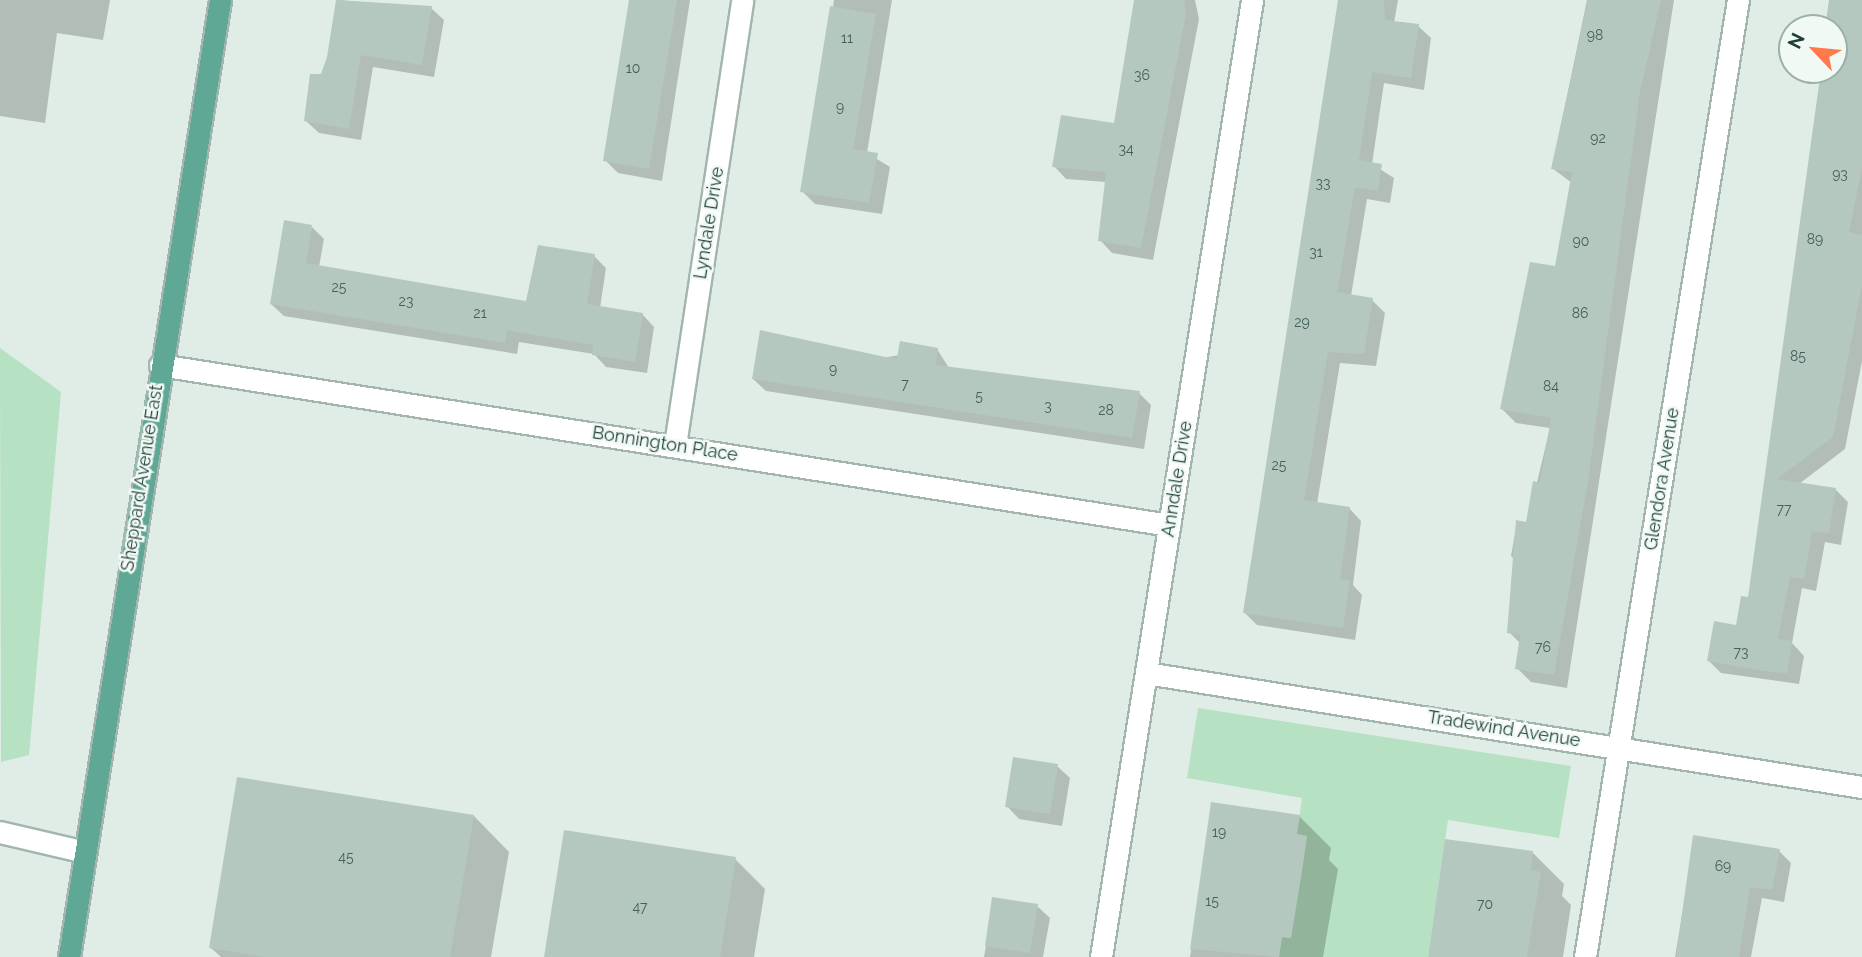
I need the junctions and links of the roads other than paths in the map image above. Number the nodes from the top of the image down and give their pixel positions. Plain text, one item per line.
1 (220, 0) edge
2 (742, 0) edge
3 (1252, 0) edge
4 (1738, 0) edge
5 (160, 365) junction
6 (675, 445) junction
7 (1170, 525) junction
8 (1146, 673) junction
9 (1619, 748) junction
10 (1862, 787) edge
11 (0, 832) edge
12 (85, 852) junction
13 (69, 957) edge
14 (1101, 957) edge
15 (1585, 957) edge

1 - 5 main road, Sheppard Avenue East
2 - 6 street, Lyndale Drive
3 - 7 street, Anndale Drive
4 - 9 street, Glendora Avenue
5 - 6 street, Bonnington Place
5 - 12 main road, Sheppard Avenue East
6 - 7 street, Bonnington Place
7 - 8 street, Anndale Drive
8 - 9 street, Tradewind Avenue
8 - 14 street, Anndale Drive
9 - 10 street, Tradewind Avenue
9 - 15 street, Glendora Avenue
11 - 12 street
12 - 13 main road, Sheppard Avenue East

